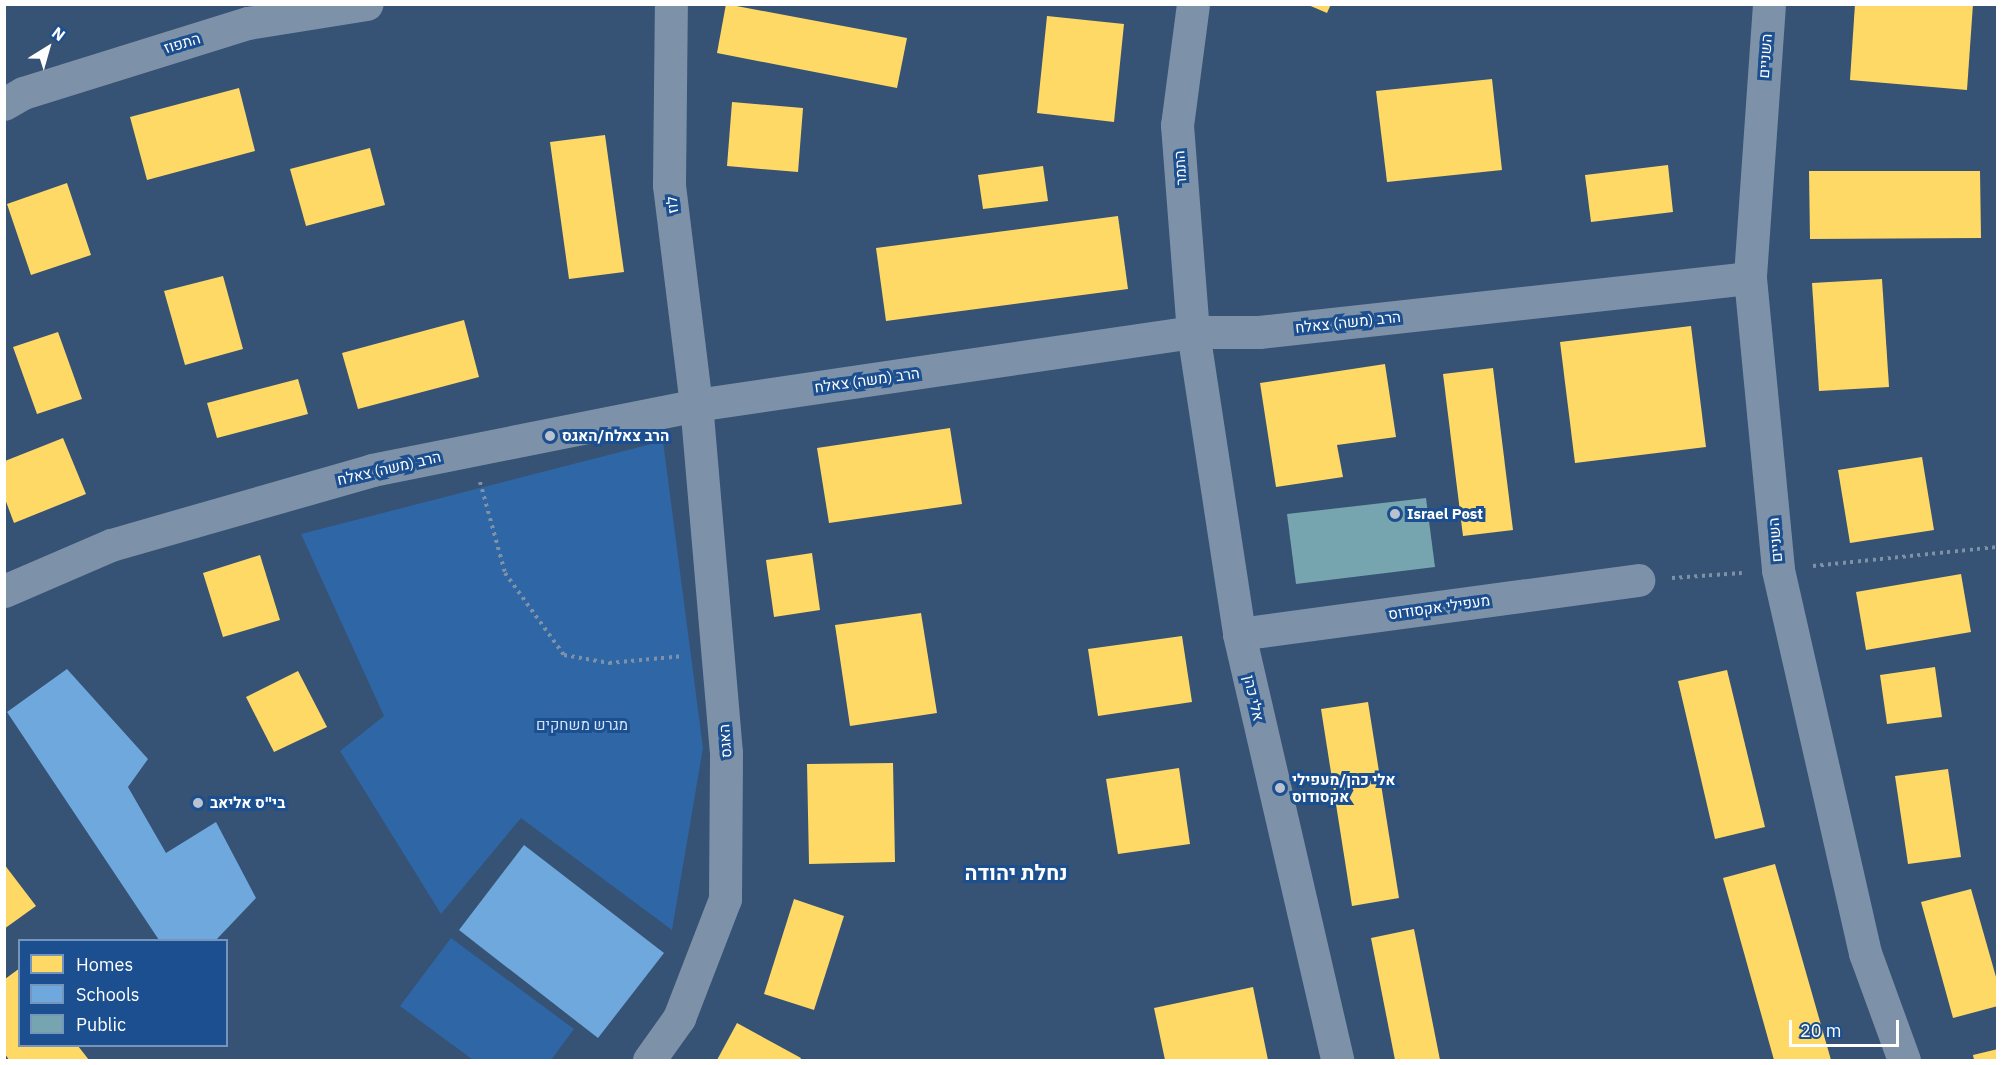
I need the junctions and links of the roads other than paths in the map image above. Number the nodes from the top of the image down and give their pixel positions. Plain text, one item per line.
1 (366, 4) edge
2 (670, 4) edge
3 (1193, 4) edge
4 (1769, 4) edge
5 (4, 104) edge
6 (1750, 278) junction
7 (1193, 332) junction
8 (696, 405) junction
9 (1638, 580) road end
10 (4, 591) edge
11 (1239, 634) junction
12 (649, 1060) edge
13 (1337, 1060) edge
14 (1904, 1060) edge

1 - 5 street, התפוז
2 - 8 street, לוז
3 - 7 street, התמר
4 - 6 street, השניים
6 - 7 street, הרב (משה) צאלח
6 - 14 street, השניים
7 - 8 street, הרב (משה) צאלח
7 - 11 street, אלי כהן
8 - 10 street, הרב (משה) צאלח
8 - 12 street, האגס
9 - 11 street, מעפילי אקסודוס
11 - 13 street, אלי כהן

